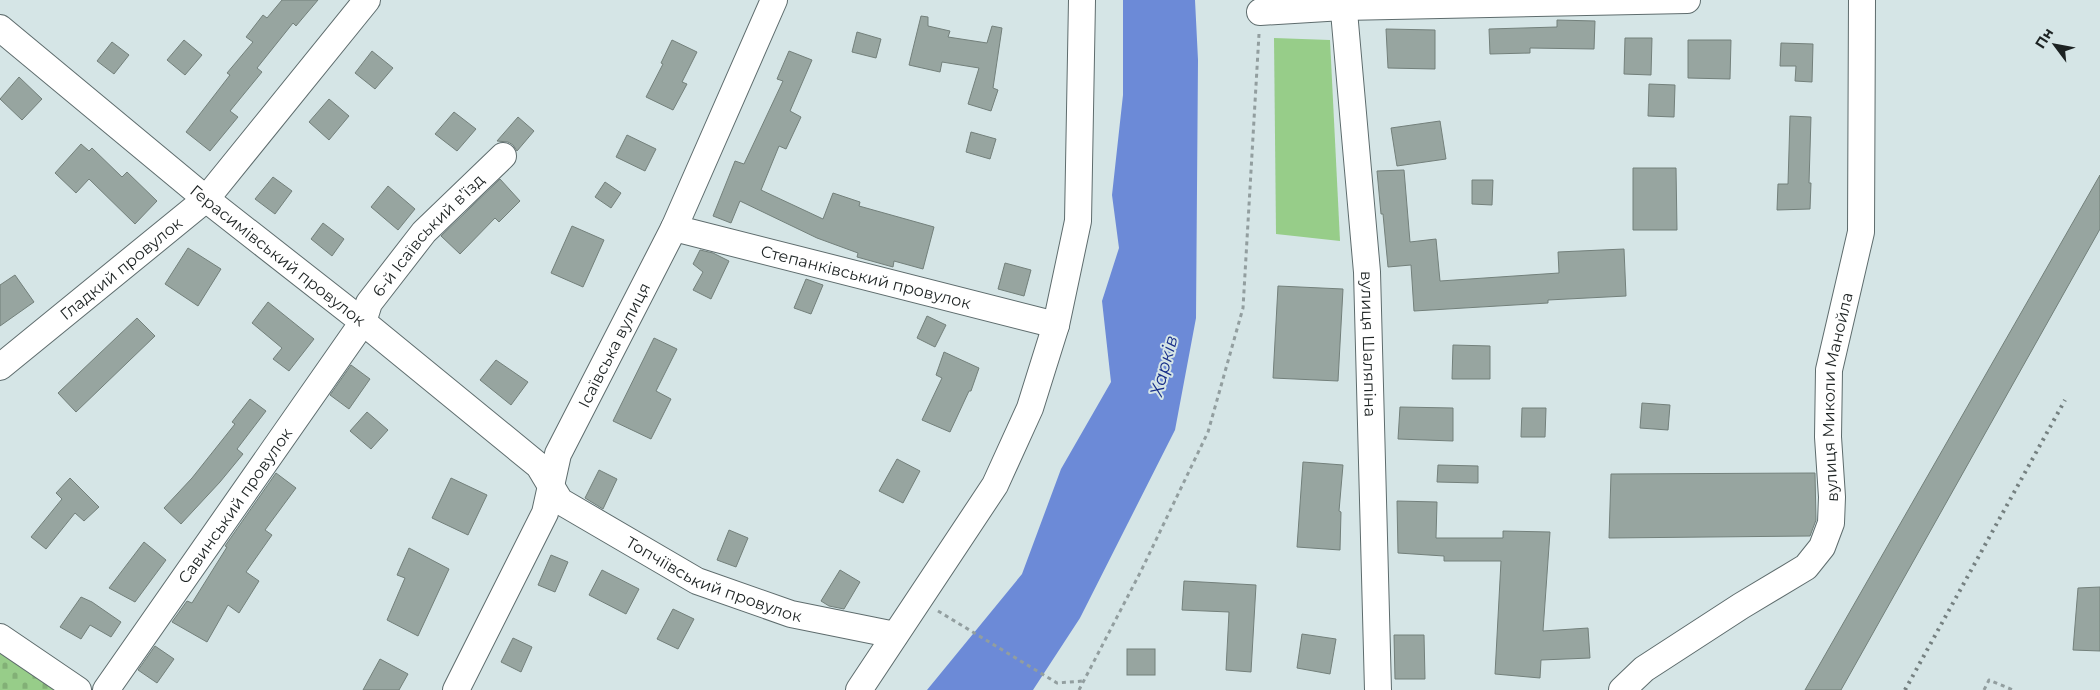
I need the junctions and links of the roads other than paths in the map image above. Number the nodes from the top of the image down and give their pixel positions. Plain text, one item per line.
1 (367, 0) edge
2 (774, 0) edge
3 (1082, 0) edge
4 (1687, 0) edge
5 (1862, 0) edge
6 (1343, 4) edge
7 (1260, 12) road end
8 (0, 28) edge
9 (503, 156) dead end
10 (206, 199) junction
11 (674, 228) junction
12 (363, 322) junction
13 (1056, 325) junction
14 (0, 367) edge
15 (551, 485) junction
16 (895, 635) junction
17 (0, 637) edge
18 (78, 690) edge
19 (106, 690) edge
20 (456, 690) edge
21 (859, 690) edge
22 (1378, 690) edge
23 (1622, 690) edge

1 - 10 street, Гладкий провулок
2 - 11 street, Ісаївська вулиця
3 - 13 street
4 - 6 street
5 - 23 street, вулиця Миколи Манойла
6 - 7 street
6 - 22 street, вулиця Шаляпіна
8 - 10 street, Герасимівський провулок
9 - 12 street, 6-й Ісаївський в’їзд
10 - 12 street, Герасимівський провулок
10 - 14 street, Гладкий провулок
11 - 13 street, Степанківський провулок
11 - 15 street, Ісаївська вулиця
12 - 15 street, Герасимівський провулок
12 - 19 street, Савинський провулок
13 - 16 street
15 - 16 street, Топчіївський провулок
15 - 20 street, Ісаївська вулиця
16 - 21 street
17 - 18 street

